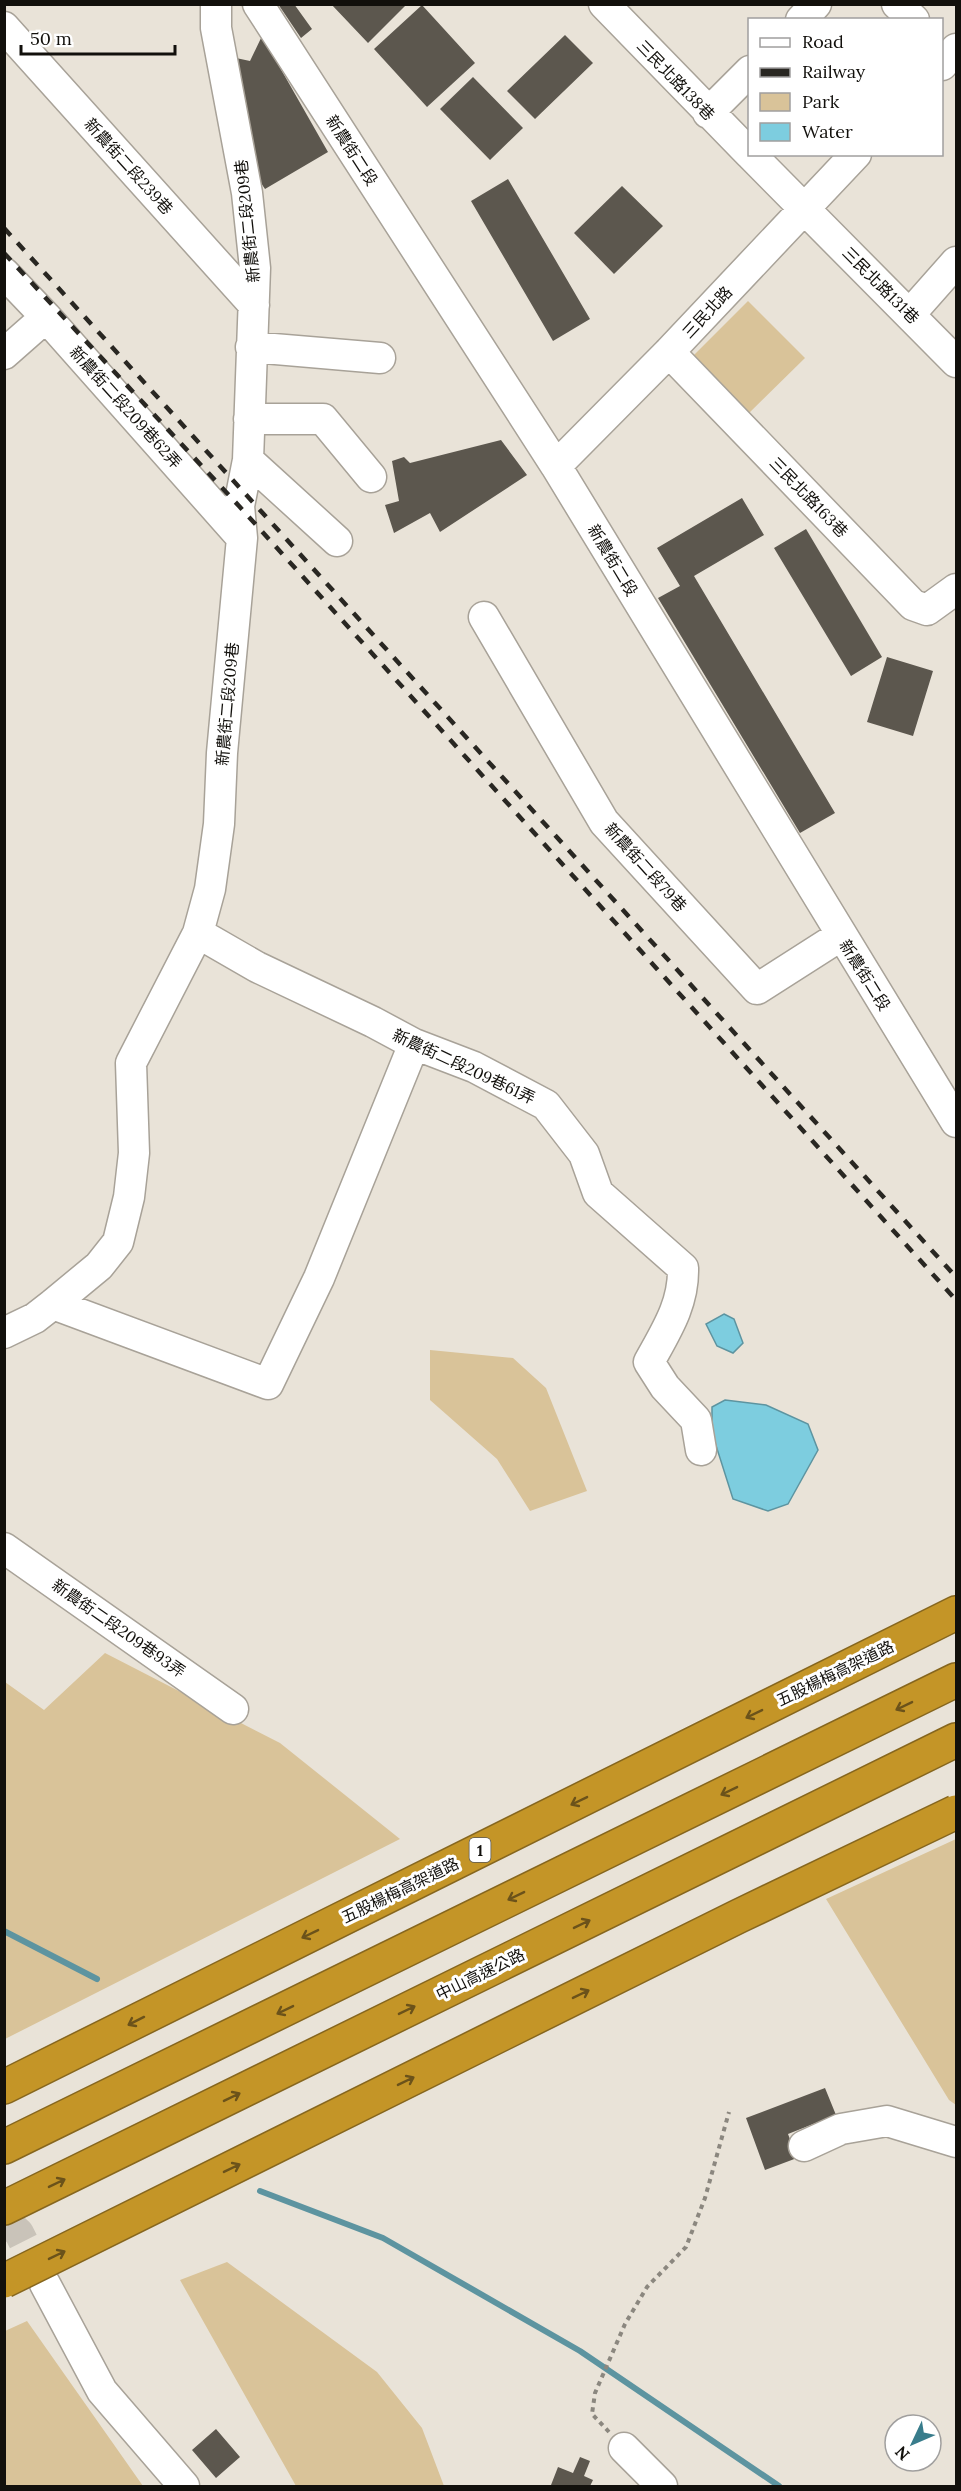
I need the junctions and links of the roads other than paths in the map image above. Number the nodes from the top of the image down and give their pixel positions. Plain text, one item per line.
1 (216, 4) edge
2 (258, 4) edge
3 (604, 4) edge
4 (816, 4) edge
5 (897, 4) edge
6 (803, 18) edge
7 (912, 18) edge
8 (4, 27) edge
9 (748, 73) edge
10 (708, 113) junction
11 (748, 152) edge
12 (752, 156) edge
13 (854, 156) edge
14 (804, 208) junction
15 (957, 262) edge
16 (4, 273) edge
17 (254, 305) junction
18 (910, 314) junction
19 (46, 317) junction
20 (251, 347) junction
21 (669, 352) junction
22 (4, 354) edge
23 (380, 358) dead end
24 (957, 362) edge
25 (249, 419) junction
26 (248, 460) junction
27 (556, 466) junction
28 (371, 477) dead end
29 (242, 538) junction
30 (337, 541) dead end
31 (957, 589) edge
32 (484, 617) dead end
33 (198, 933) junction
34 (840, 936) junction
35 (414, 1044) junction
36 (953, 1110) edge
37 (53, 1304) junction
38 (4, 1333) edge
39 (701, 1449) dead end
40 (4, 1548) edge
41 (957, 1613) edge
42 (957, 1680) edge
43 (233, 1709) dead end
44 (957, 1740) edge
45 (957, 1812) edge
46 (4, 2087) edge
47 (957, 2142) edge
48 (804, 2146) dead end
49 (4, 2147) edge
50 (4, 2208) edge
51 (4, 2281) edge
52 (45, 2284) tunnel mouth
53 (624, 2448) road end
54 (184, 2487) edge
55 (662, 2487) edge

1 - 17 street, 新農街二段209巷
2 - 27 street, 新農街二段
3 - 10 street, 三民北路138巷
4 - 6 street
5 - 7 street
8 - 17 street, 新農街二段239巷
9 - 10 street
10 - 11 street, 三民北路138巷
12 - 14 street, 三民北路138巷
13 - 14 street, 三民北路
14 - 18 street, 三民北路131巷
14 - 21 street, 三民北路
15 - 18 street
16 - 19 street, 新農街二段209巷62弄
17 - 20 street, 新農街二段209巷
18 - 24 street, 三民北路131巷
19 - 22 street
19 - 29 street, 新農街二段209巷62弄
20 - 23 street
20 - 25 street, 新農街二段209巷
21 - 27 street, 三民北路
21 - 31 street, 三民北路163巷
25 - 26 street, 新農街二段209巷
25 - 28 street
26 - 29 street, 新農街二段209巷
26 - 30 street
27 - 34 street, 新農街二段
29 - 33 street, 新農街二段209巷
32 - 34 street, 新農街二段79巷
33 - 35 street, 新農街二段209巷61弄
33 - 37 street, 新農街二段209巷
34 - 36 street, 新農街二段
35 - 37 street
35 - 39 street, 新農街二段209巷61弄
37 - 38 street, 新農街二段209巷
40 - 43 street, 新農街二段209巷93弄
41 -> 46 highway, 五股楊梅高架道路 / 1
42 -> 49 highway
50 -> 44 highway, 中山高速公路
51 -> 45 highway, bridge
47 - 48 street
52 - 54 street
53 - 55 street

